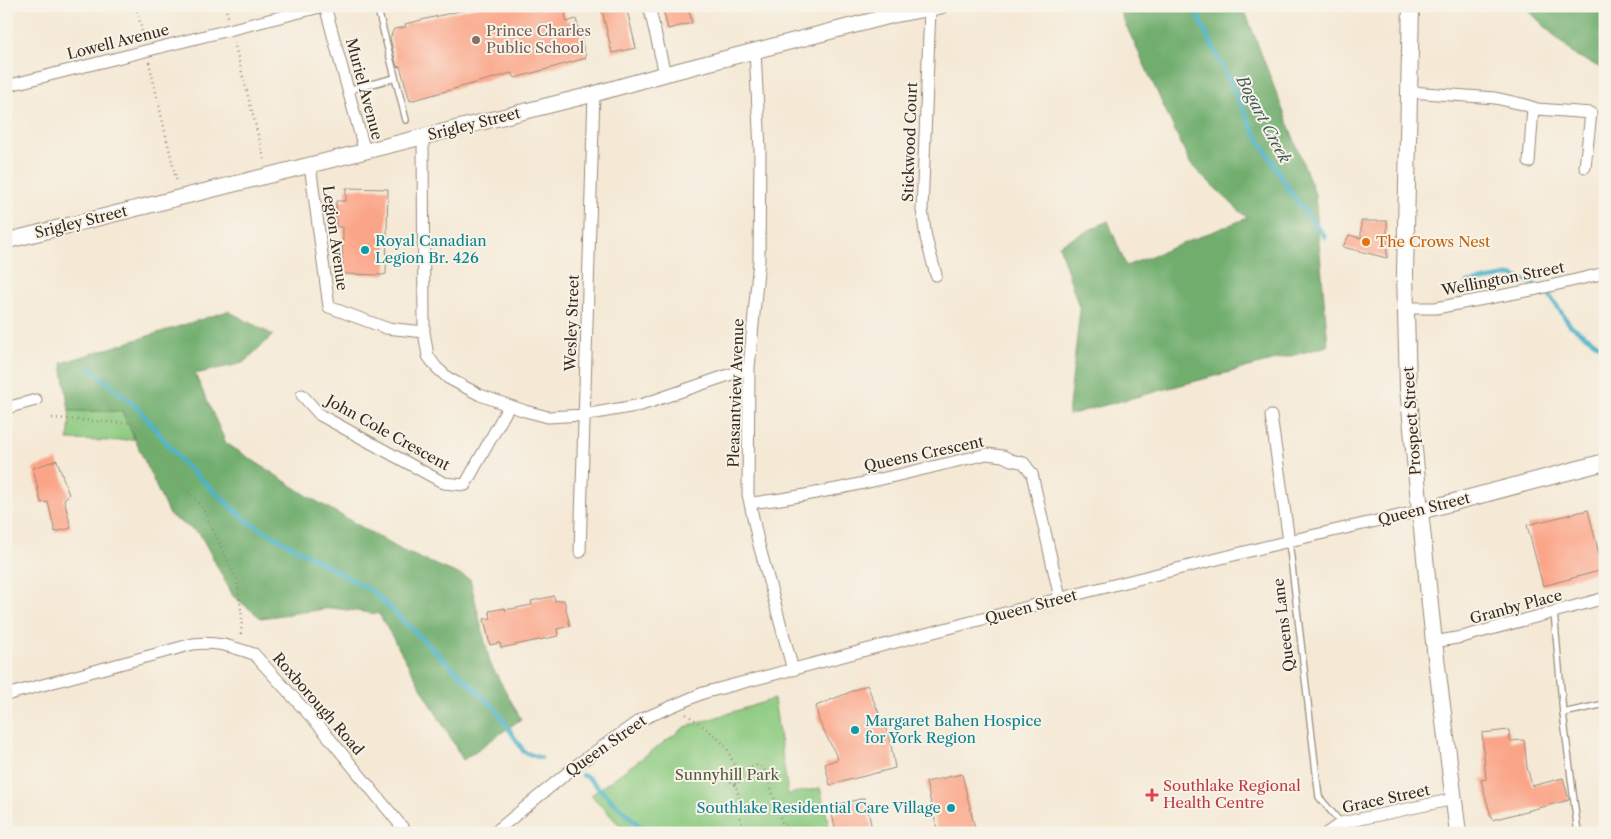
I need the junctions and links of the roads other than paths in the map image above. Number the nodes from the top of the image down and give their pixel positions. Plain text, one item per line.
1 (324, 6) edge
2 (376, 6) edge
3 (649, 6) edge
4 (1411, 6) edge
5 (936, 8) edge
6 (893, 11) edge
7 (755, 51) junction
8 (665, 74) junction
9 (395, 78) junction
10 (6, 86) edge
11 (348, 90) junction
12 (1410, 92) junction
13 (594, 94) junction
14 (1533, 108) junction
15 (406, 120) dead end
16 (423, 137) junction
17 (365, 152) junction
18 (1529, 162) dead end
19 (310, 165) junction
20 (1585, 167) dead end
21 (6, 241) edge
22 (1605, 273) edge
23 (936, 275) dead end
24 (1407, 308) junction
25 (424, 332) junction
26 (749, 368) junction
27 (302, 395) dead end
28 (36, 400) dead end
29 (509, 406) junction
30 (6, 408) edge
31 (584, 415) junction
32 (1271, 416) dead end
33 (1605, 462) edge
34 (750, 503) junction
35 (1420, 511) junction
36 (1289, 541) junction
37 (580, 552) dead end
38 (1060, 598) junction
39 (1605, 598) edge
40 (1554, 612) junction
41 (1434, 642) junction
42 (793, 670) junction
43 (6, 695) edge
44 (1605, 704) edge
45 (1564, 714) junction
46 (1454, 799) junction
47 (1341, 823) junction
48 (407, 833) edge
49 (494, 833) edge
50 (1327, 833) edge
51 (1458, 833) edge
52 (1578, 833) edge

1 - 10 street, Lowell Avenue
1 - 11 street, Muriel Avenue
2 - 9 lane
3 - 8 street
4 - 12 main road, Prospect Street
5 - 6 street, Srigley Street
5 - 23 street, Stickwood Court
6 - 7 street, Srigley Street
7 - 8 street, Srigley Street
7 - 26 street, Pleasantview Avenue
8 - 13 street, Srigley Street
9 - 11 lane
9 - 15 lane
11 - 17 street, Muriel Avenue
12 - 14 street
12 - 24 main road, Prospect Street
13 - 16 street, Srigley Street
13 - 31 street, Wesley Street
14 - 18 street
14 - 20 street
16 - 17 street, Srigley Street
16 - 25 street
17 - 19 street, Srigley Street
19 - 21 street, Srigley Street
19 - 25 street, Legion Avenue
22 - 24 street, Wellington Street
24 - 35 main road, Prospect Street
25 - 29 street
26 - 31 street
26 - 34 street, Pleasantview Avenue
27 - 29 street, John Cole Crescent
28 - 30 street
29 - 31 street
31 - 37 street, Wesley Street
32 - 36 street, Queens Lane
33 - 35 main road, Queen Street
34 - 38 street, Queens Crescent
34 - 42 street, Pleasantview Avenue
35 - 36 street, Queen Street
35 - 41 main road, Prospect Street
36 - 38 street, Queen Street
36 - 47 lane, Queens Lane
38 - 42 street, Queen Street
39 - 40 street, Granby Place
40 - 41 street, Granby Place
40 - 45 lane
41 - 46 main road, Prospect Street
42 - 49 street, Queen Street
43 - 48 street, Roxborough Road
44 - 45 lane
45 - 52 lane
46 - 47 street, Grace Street
46 - 51 main road, Prospect Street
47 - 50 street, Grace Street

